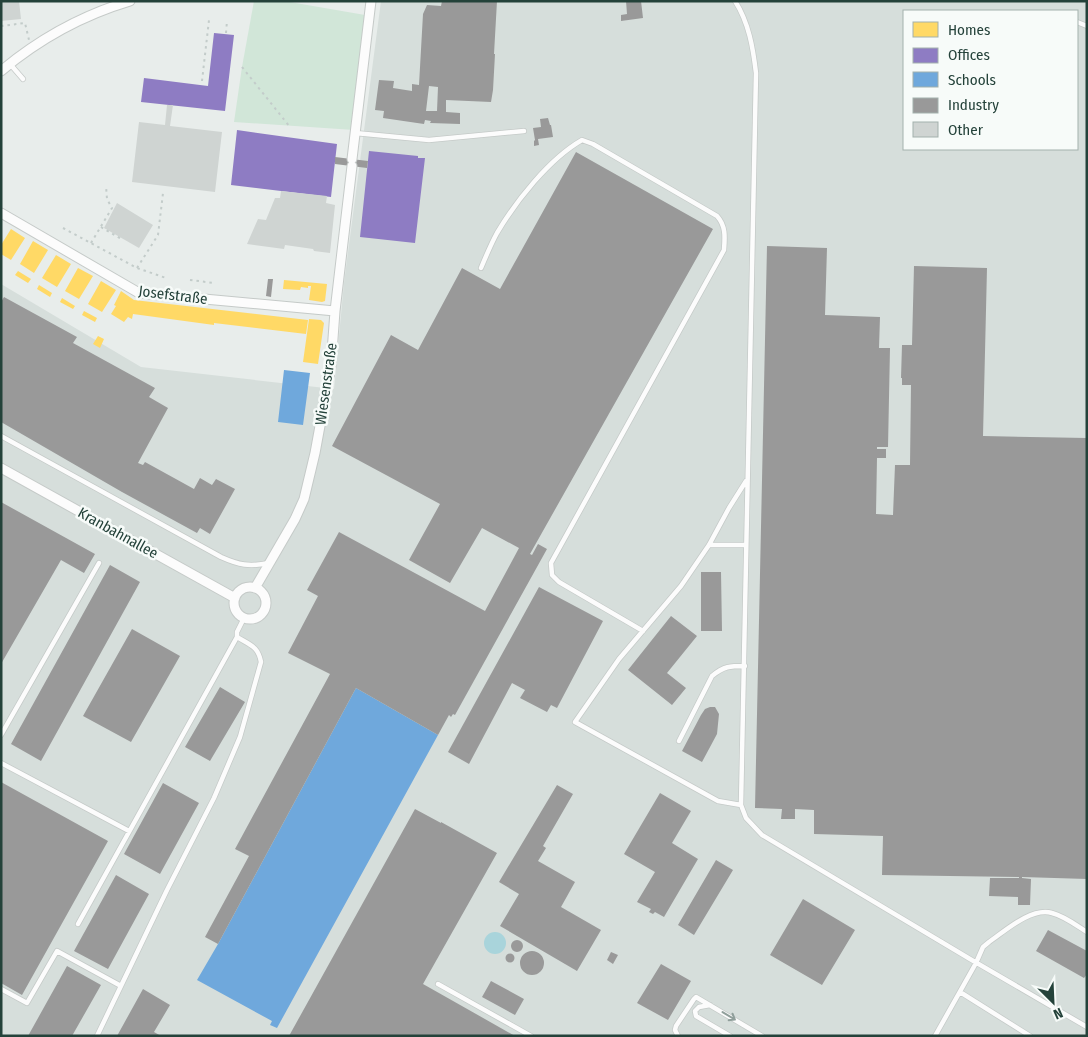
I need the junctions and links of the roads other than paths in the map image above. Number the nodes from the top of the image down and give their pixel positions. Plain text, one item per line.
1 (130, 1) edge
2 (371, 1) edge
3 (735, 1) edge
4 (10, 64) junction
5 (1, 71) edge
6 (23, 79) dead end
7 (524, 131) dead end
8 (356, 133) junction
9 (1, 213) edge
10 (481, 268) dead end
11 (335, 311) junction
12 (1, 436) edge
13 (1, 468) edge
14 (747, 480) junction
15 (709, 545) junction
16 (746, 545) junction
17 (270, 562) junction
18 (99, 563) dead end
19 (255, 588) junction
20 (235, 598) junction
21 (244, 618) junction
22 (643, 631) junction
23 (237, 637) junction
24 (745, 666) junction
25 (1, 735) edge
26 (678, 742) dead end
27 (1, 763) edge
28 (741, 805) junction
29 (129, 831) junction
30 (78, 924) dead end
31 (1087, 932) edge
32 (976, 963) junction
33 (438, 984) dead end
34 (121, 986) junction
35 (1, 989) edge
36 (960, 992) junction
37 (711, 1005) junction
38 (1087, 1027) edge
39 (97, 1036) edge
40 (531, 1036) edge
41 (678, 1036) edge
42 (730, 1036) edge
43 (762, 1036) edge
44 (935, 1036) edge
45 (1030, 1036) edge

1 - 4 street
2 - 8 street, Wiesenstraße
3 - 14 lane
4 - 5 street
4 - 6 lane
7 - 8 lane
8 - 11 street, Wiesenstraße
9 - 11 street, Josefstraße
10 - 22 lane
11 - 17 street, Wiesenstraße
12 - 17 lane
13 - 20 street, Kranbahnallee
14 - 15 lane
14 - 16 lane
15 - 16 lane
15 - 22 lane
16 - 24 lane
17 - 19 street, Wiesenstraße
18 - 25 lane
19 - 20 street
19 - 21 street
20 - 21 street
21 - 23 lane
22 - 28 lane
23 - 29 lane
23 - 34 lane
24 - 26 lane
24 - 28 lane
27 - 29 lane
28 - 32 lane
29 - 30 lane
31 - 32 lane
32 - 36 lane
32 - 38 lane
33 - 40 lane
34 - 35 lane
34 - 39 lane
36 - 44 lane
36 - 45 lane
37 - 41 lane
37 - 42 lane
37 -> 43 lane

